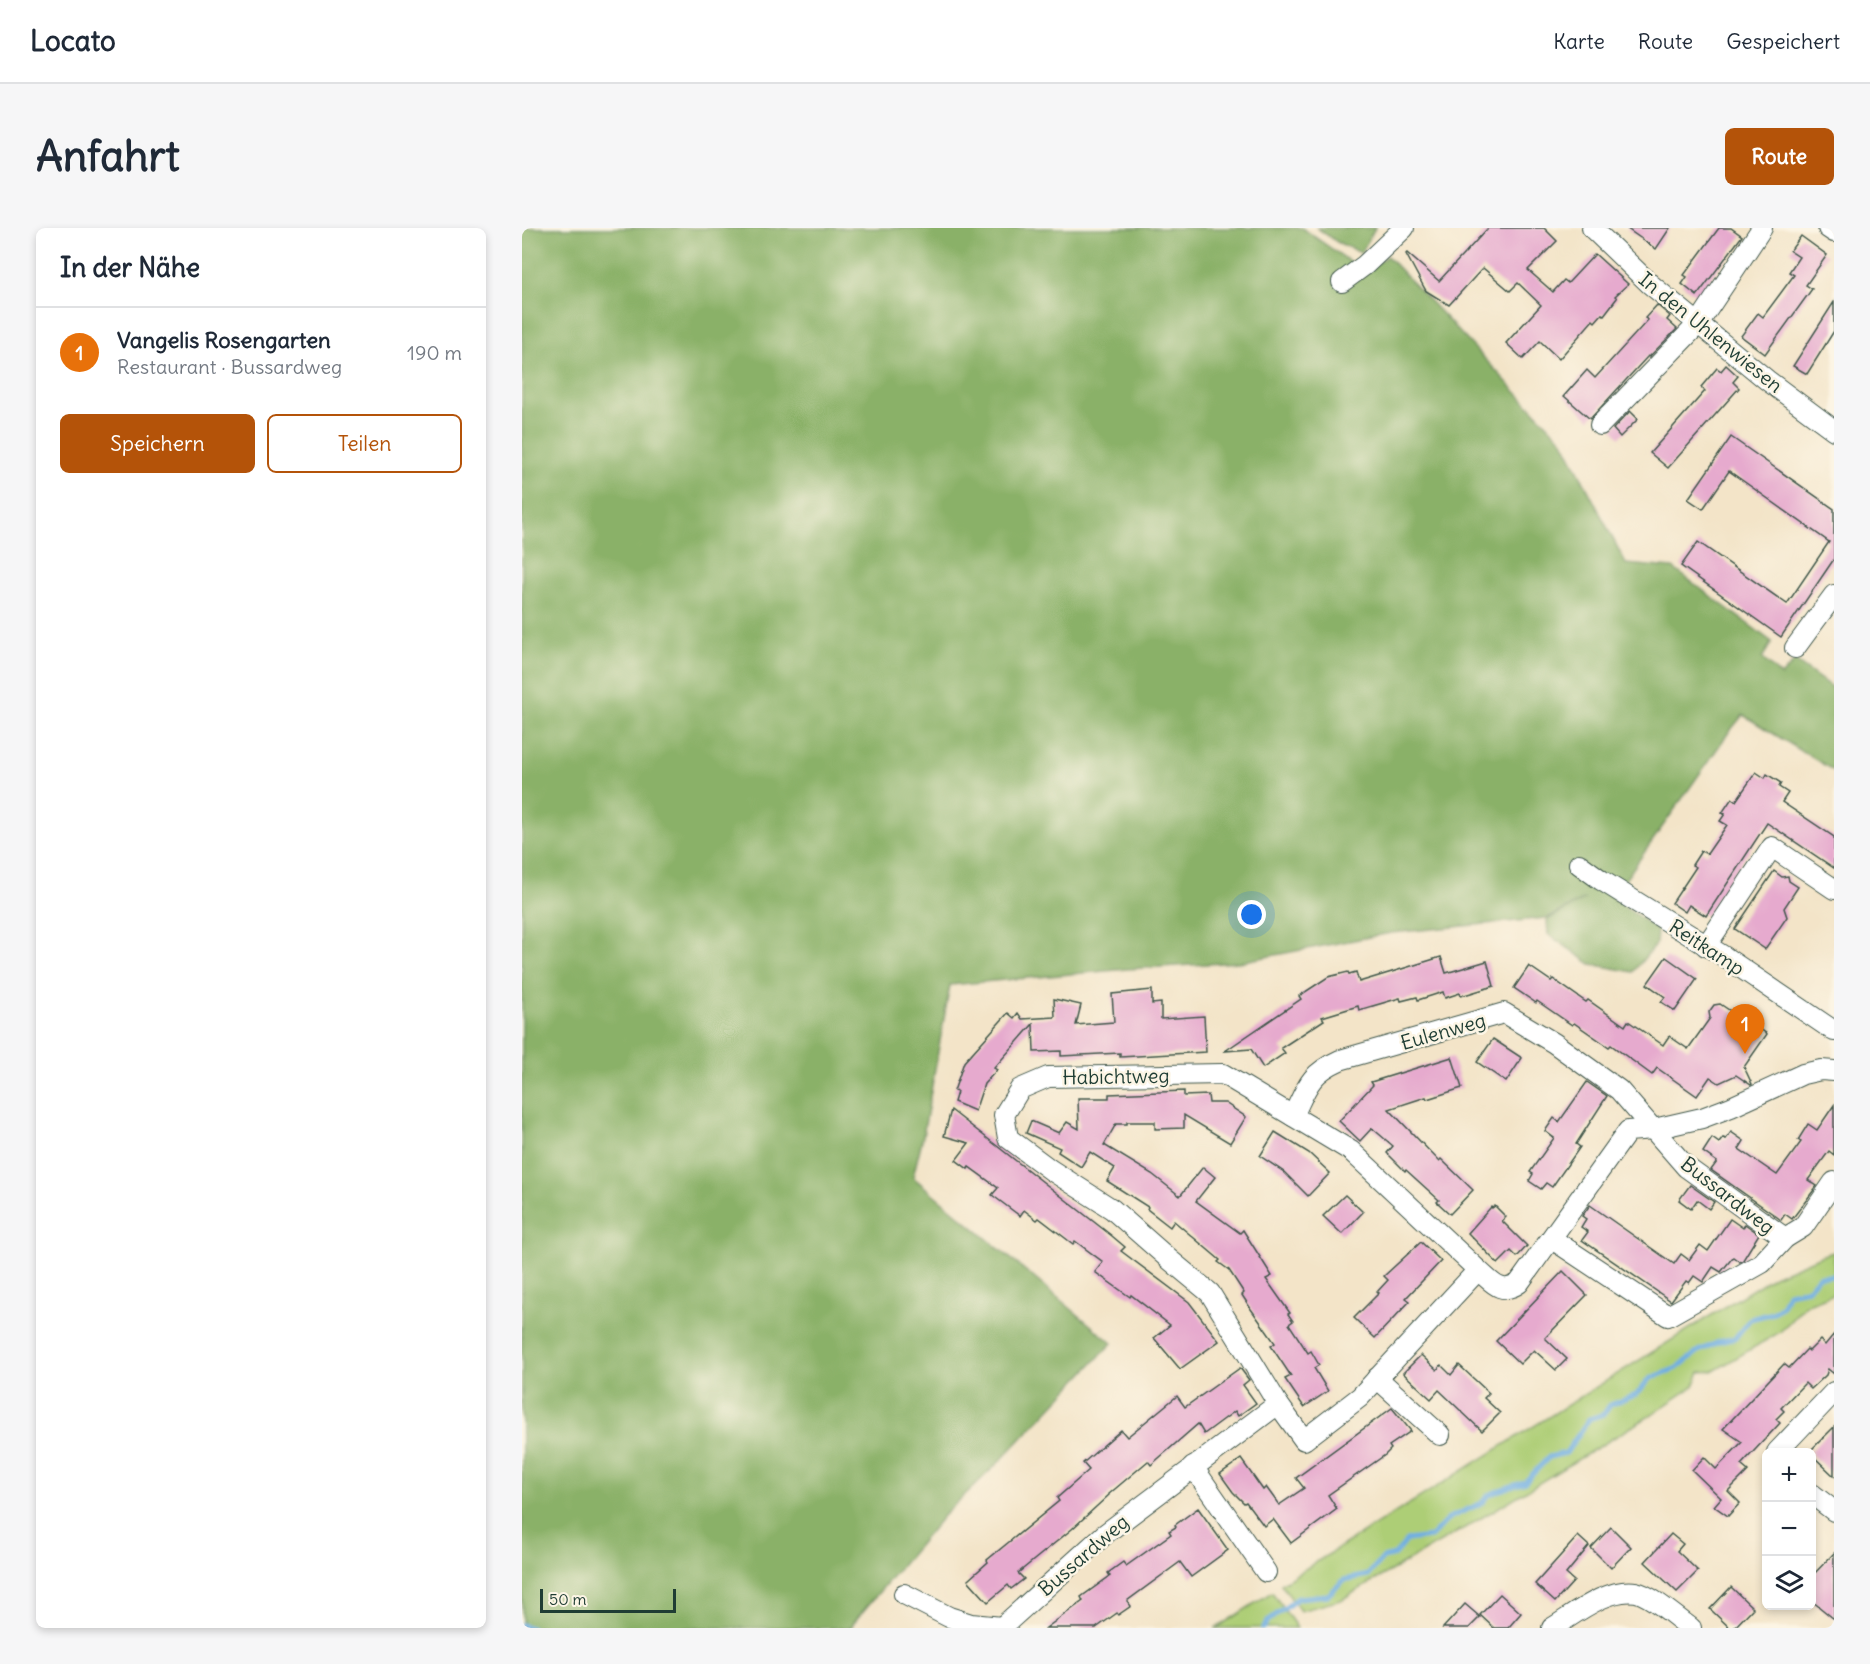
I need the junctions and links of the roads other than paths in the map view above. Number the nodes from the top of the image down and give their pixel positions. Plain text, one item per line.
1 (1404, 228) edge
2 (1592, 228) edge
3 (1762, 228) edge
4 (1828, 228) edge
5 (1834, 232) edge
6 (1342, 282) dead end
7 (1698, 324) junction
8 (1600, 425) dead end
9 (1834, 430) edge
10 (1834, 595) edge
11 (1795, 648) dead end
12 (1579, 864) dead end
13 (1834, 889) edge
14 (1706, 945) junction
15 (1834, 1031) edge
16 (1834, 1071) edge
17 (1293, 1116) junction
18 (1654, 1129) junction
19 (1833, 1187) edge
20 (1785, 1238) junction
21 (1552, 1239) junction
22 (1478, 1270) junction
23 (1377, 1378) junction
24 (1834, 1392) edge
25 (1278, 1404) junction
26 (1440, 1435) dead end
27 (1781, 1448) edge
28 (1193, 1467) junction
29 (1816, 1497) edge
30 (1834, 1511) edge
31 (1266, 1572) dead end
32 (904, 1593) dead end
33 (1552, 1628) edge
34 (1691, 1628) edge

1 - 6 street
2 - 7 street, In den Uhlenwiesen
3 - 7 street
4 - 5 street
7 - 8 street
7 - 9 street, In den Uhlenwiesen
10 - 11 street
12 - 14 street, Reitkamp
13 - 14 street
14 - 15 street, Reitkamp
16 - 18 street
17 - 18 street, Eulenweg
17 - 22 street, Habichtweg
17 - 25 street, Habichtweg
18 - 20 street, Bussardweg
18 - 21 street
19 - 20 street
20 - 21 street, Bussardweg
21 - 22 street
22 - 23 street
23 - 25 street
23 - 26 street
24 - 27 street
25 - 28 street, Bussardweg
28 - 31 street
28 - 32 street, Bussardweg
29 - 30 street
33 - 34 street

